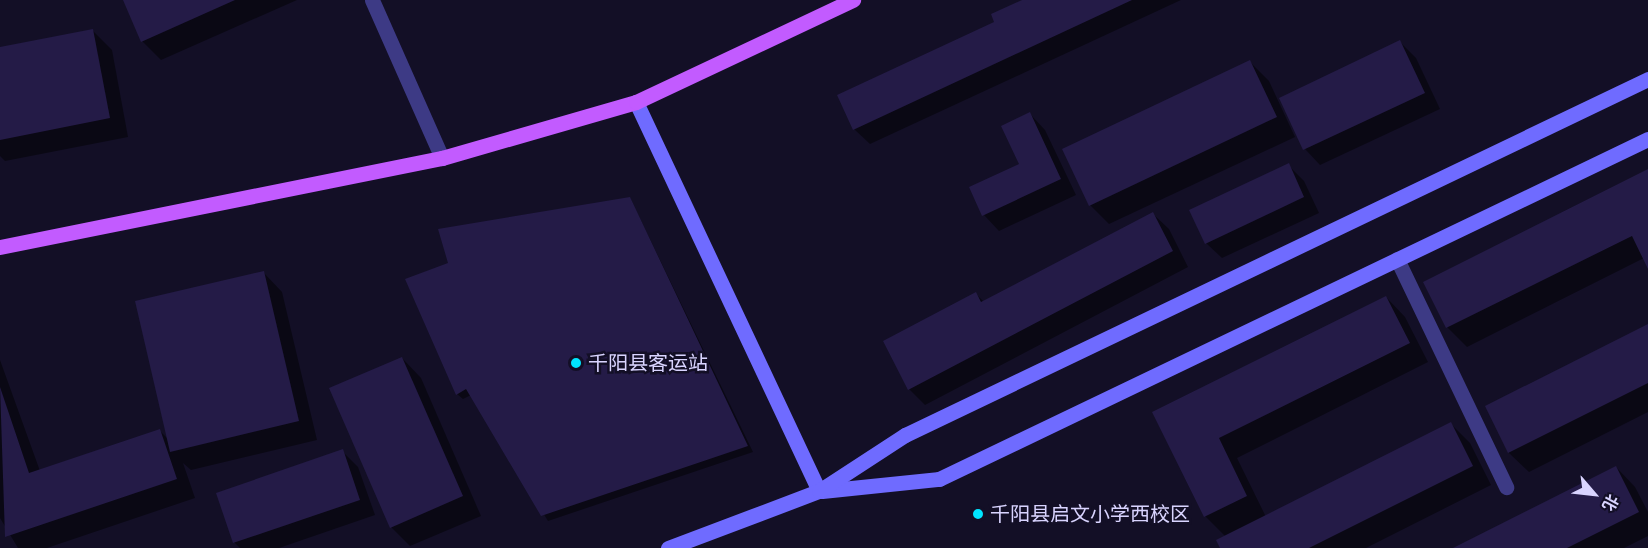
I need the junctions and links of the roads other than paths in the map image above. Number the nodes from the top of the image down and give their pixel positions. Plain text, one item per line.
1 (372, 0) edge
2 (854, 0) edge
3 (1648, 79) edge
4 (636, 102) junction
5 (1648, 139) edge
6 (442, 158) junction
7 (0, 248) edge
8 (1396, 259) junction
9 (1506, 487) dead end
10 (819, 491) junction
11 (668, 548) edge

1 - 6 street
2 - 4 main road
3 - 10 street
4 - 6 main road
4 - 10 street
5 - 8 street
6 - 7 main road
8 - 9 street
8 - 10 street
10 - 11 street

